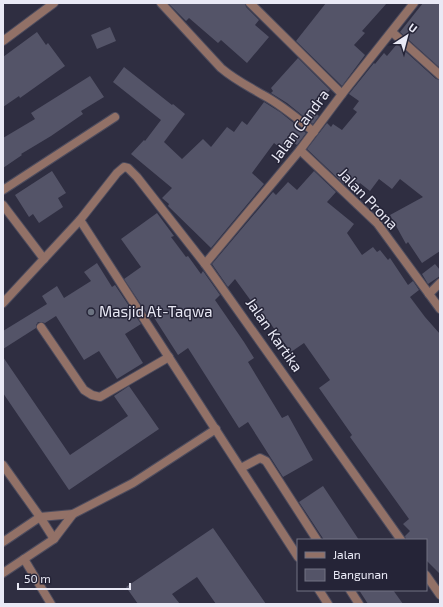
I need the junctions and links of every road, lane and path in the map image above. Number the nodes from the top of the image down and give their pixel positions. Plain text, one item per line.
1 (54, 3) edge
2 (161, 3) edge
3 (250, 3) edge
4 (414, 3) edge
5 (392, 32) junction
6 (3, 41) edge
7 (440, 75) edge
8 (342, 94) junction
9 (115, 117) dead end
10 (314, 132) junction
11 (300, 150) junction
12 (3, 190) edge
13 (3, 205) edge
14 (80, 220) junction
15 (44, 259) junction
16 (205, 264) junction
17 (440, 284) edge
18 (429, 294) junction
19 (3, 303) edge
20 (440, 309) edge
21 (42, 328) dead end
22 (169, 357) junction
23 (216, 429) junction
24 (3, 465) edge
25 (241, 468) junction
26 (73, 514) junction
27 (40, 517) junction
28 (54, 538) junction
29 (316, 539) edge
30 (400, 539) edge
31 (3, 542) edge
32 (297, 555) edge
33 (24, 559) junction
34 (3, 574) edge
35 (427, 576) edge
36 (321, 591) edge
37 (351, 591) edge
38 (440, 595) edge
39 (51, 604) edge
40 (328, 604) edge
41 (359, 604) edge

1 - 6 street
2 - 10 street
3 - 8 street
4 - 5 street, Jalan Candra
5 - 7 street
5 - 8 street, Jalan Candra
8 - 10 street, Jalan Candra
9 - 12 street
10 - 11 street, Jalan Candra
11 - 16 street, Jalan Candra
11 - 18 street, Jalan Prona
13 - 15 street
14 - 15 street
14 - 16 street, Jalan Kartika
14 - 22 street
15 - 19 street
16 - 30 street, Jalan Kartika
17 - 18 street
18 - 20 street, Jalan Prona
21 - 22 street
22 - 23 street
23 - 25 street
23 - 26 street
24 - 27 street
25 - 29 street
25 - 32 street
26 - 27 street
26 - 28 street
27 - 28 street
27 - 31 street
28 - 33 street
33 - 34 street
33 - 39 street
35 - 38 street
36 - 40 street
37 - 41 street

